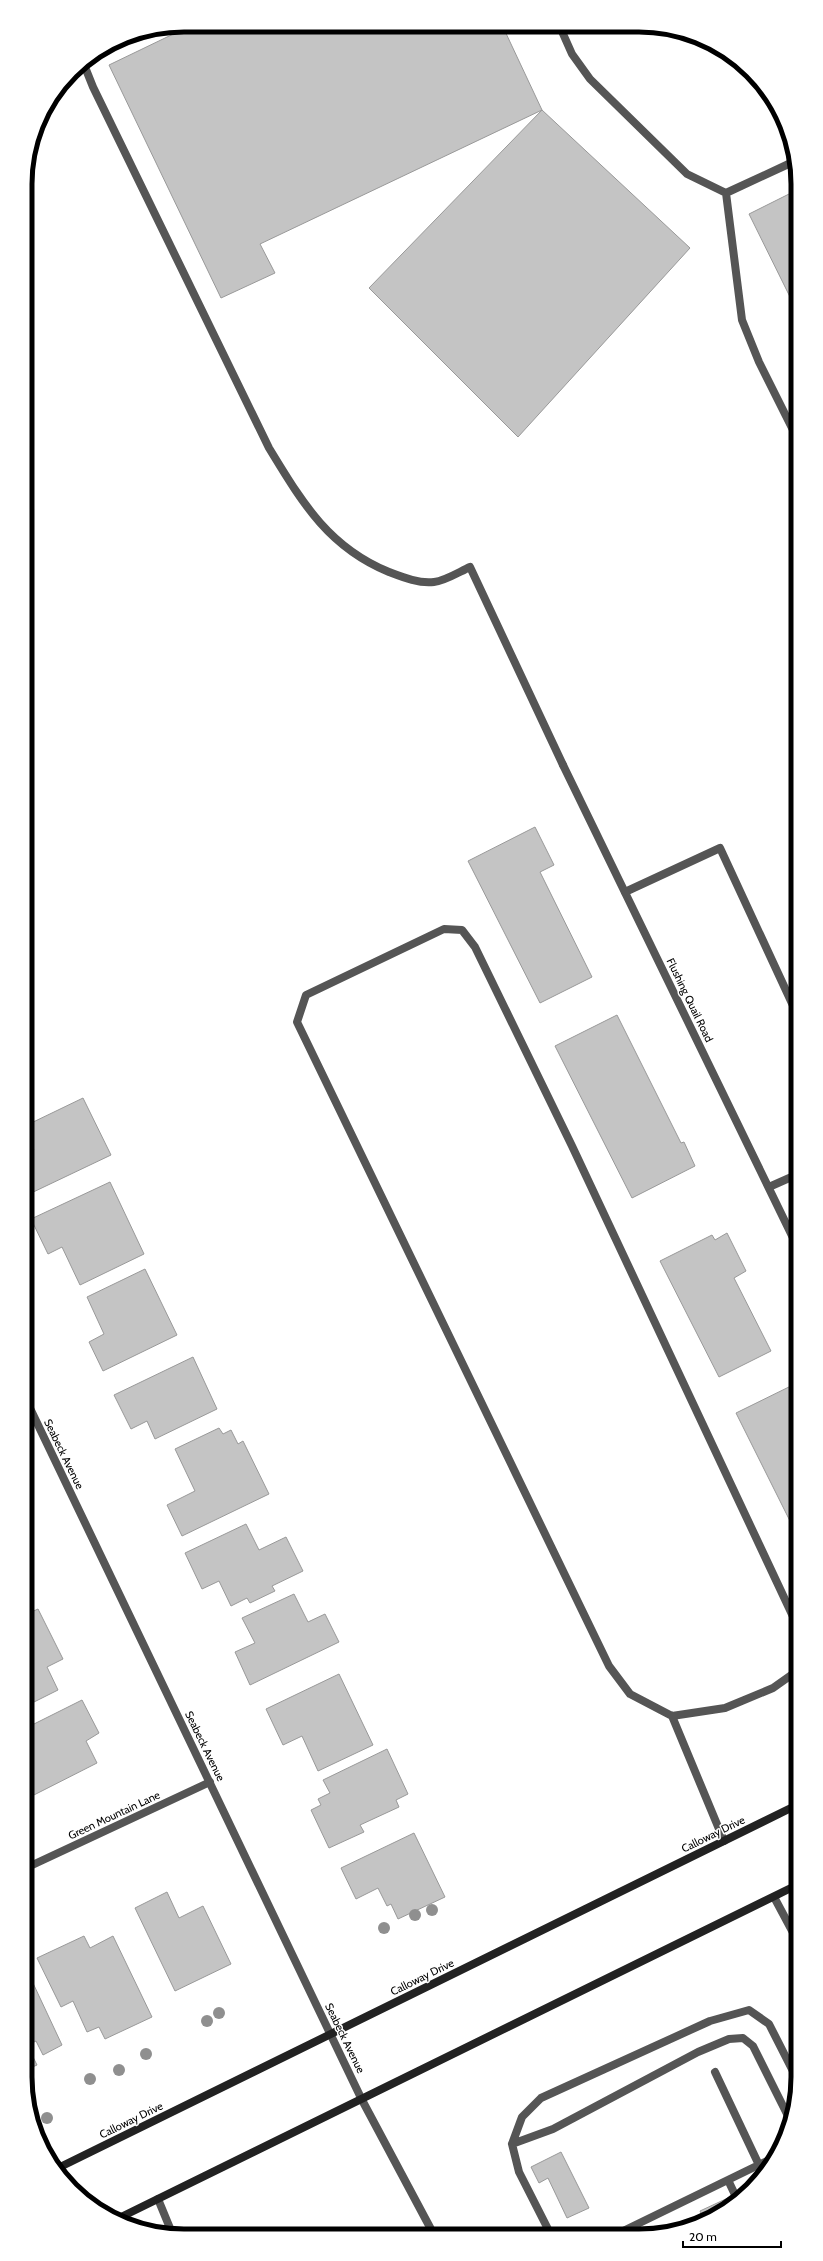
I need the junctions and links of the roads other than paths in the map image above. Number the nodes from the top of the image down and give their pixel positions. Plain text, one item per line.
1 (562, 32) edge
2 (86, 68) edge
3 (790, 163) edge
4 (726, 193) junction
5 (791, 426) edge
6 (625, 892) junction
7 (791, 1001) edge
8 (791, 1177) edge
9 (769, 1187) junction
10 (791, 1233) edge
11 (32, 1412) edge
12 (791, 1612) edge
13 (791, 1675) edge
14 (672, 1716) junction
15 (210, 1782) junction
16 (791, 1808) edge
17 (724, 1840) junction
18 (32, 1866) edge
19 (791, 1888) edge
20 (774, 1897) junction
21 (791, 1927) edge
22 (331, 2035) junction
23 (791, 2067) edge
24 (715, 2072) dead end
25 (362, 2100) junction
26 (787, 2113) edge
27 (512, 2144) junction
28 (765, 2162) edge
29 (759, 2165) junction
30 (61, 2167) edge
31 (728, 2180) junction
32 (735, 2195) edge
33 (158, 2199) junction
34 (123, 2216) edge
35 (170, 2229) edge
36 (431, 2229) edge
37 (548, 2229) edge
38 (627, 2229) edge

1 - 4 street
2 - 6 street, Flushing Quail Road
3 - 4 street
4 - 5 street
6 - 7 street
6 - 9 street, Flushing Quail Road
8 - 9 street
9 - 10 street, Flushing Quail Road
11 - 15 street, Seabeck Avenue
12 - 14 street
13 - 14 street
14 - 17 street
15 - 18 street, Green Mountain Lane
15 - 22 street, Seabeck Avenue
16 - 17 main road, Calloway Drive
17 - 22 main road, Calloway Drive
19 - 20 main road
20 - 21 street
20 - 25 main road
22 - 25 street, Seabeck Avenue
22 - 30 main road, Calloway Drive
23 - 27 street
24 - 29 street
25 - 33 main road
25 - 36 street, Seabeck Avenue
26 - 27 street
27 - 37 street
28 - 29 street
29 - 31 street
31 - 32 street
31 - 38 street
33 - 34 main road
33 - 35 street

